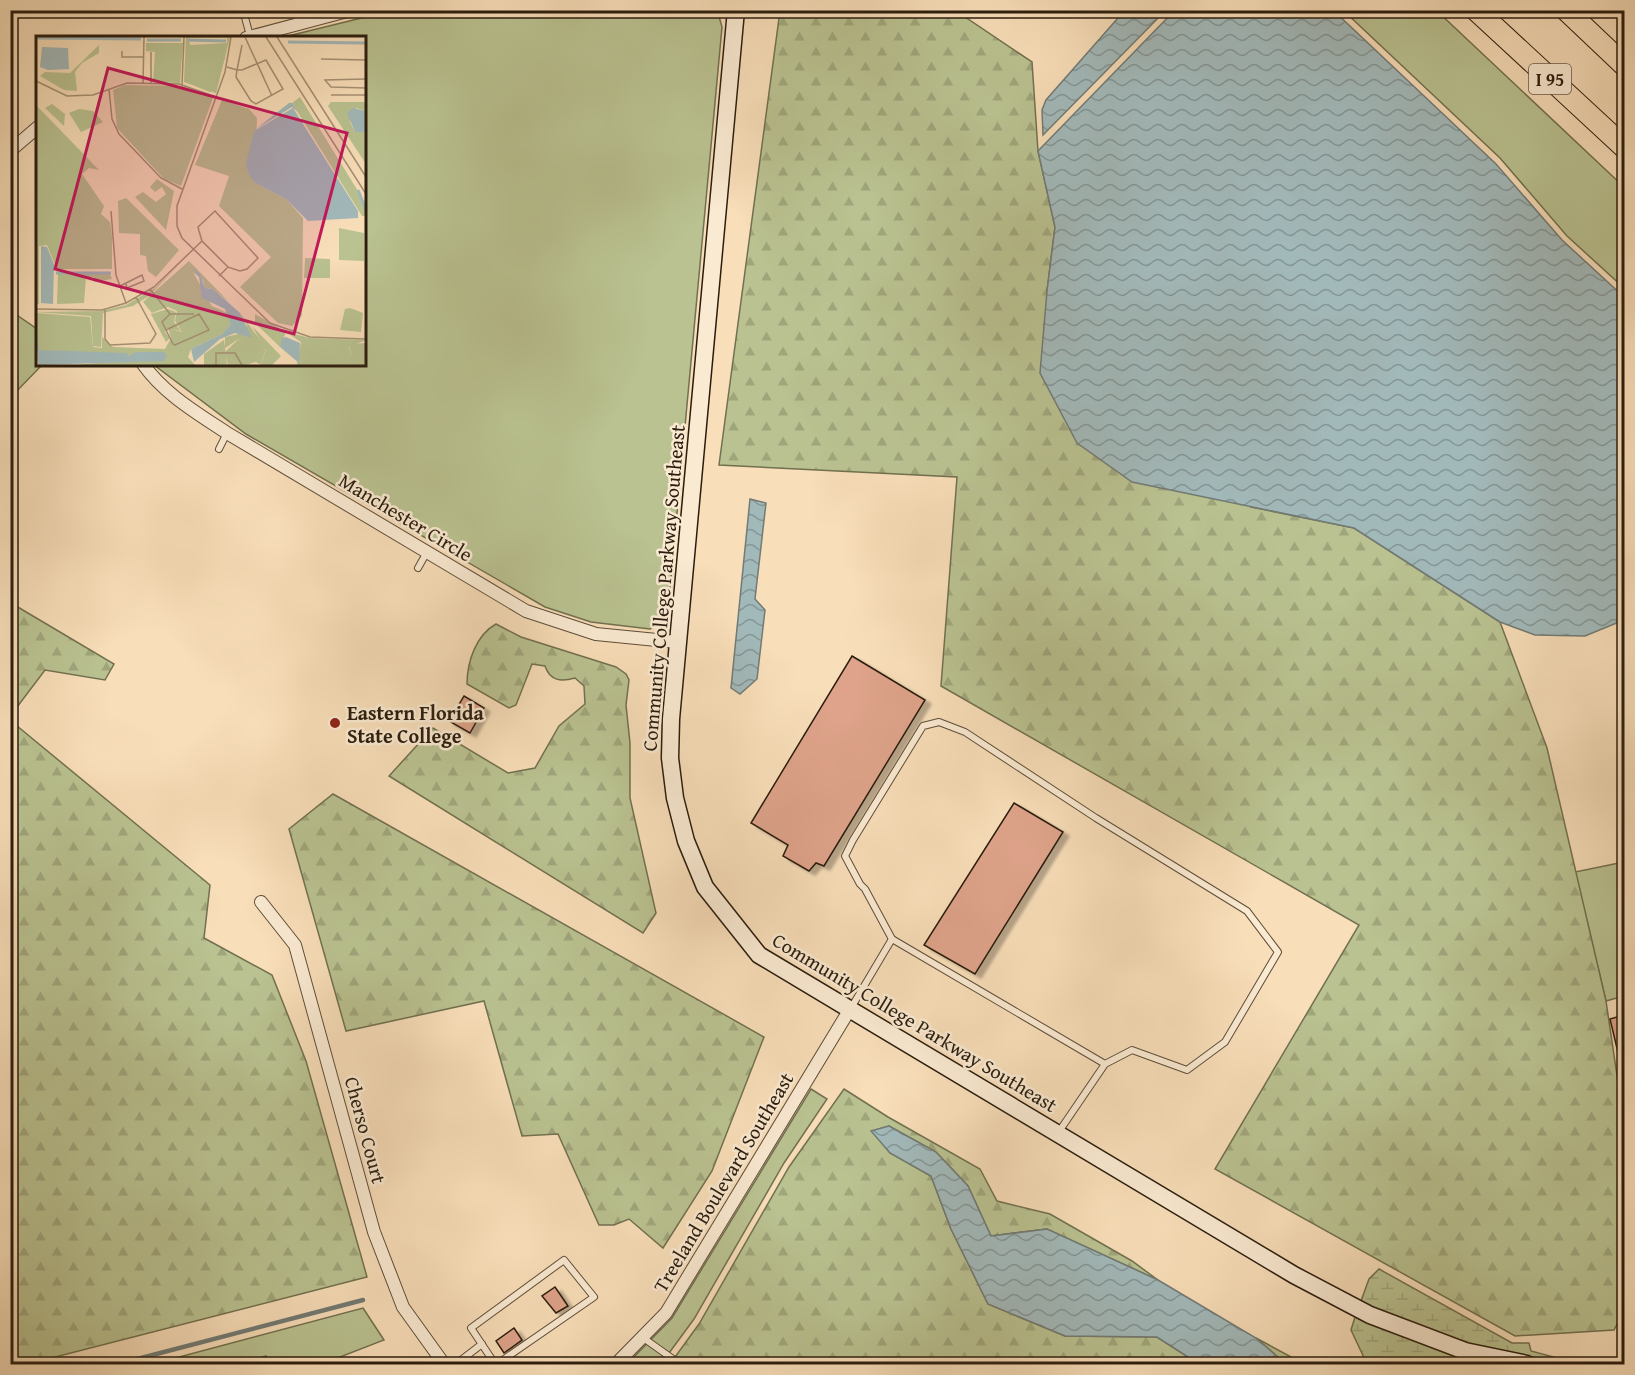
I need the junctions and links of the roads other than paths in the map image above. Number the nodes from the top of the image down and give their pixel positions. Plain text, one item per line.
1 (243, 10) edge
2 (295, 10) edge
3 (351, 10) edge
4 (736, 10) edge
5 (1476, 10) edge
6 (1566, 10) edge
7 (299, 24) junction
8 (248, 36) edge
9 (252, 36) edge
10 (1624, 65) edge
11 (36, 129) edge
12 (1624, 147) edge
13 (10, 150) edge
14 (144, 366) edge
15 (227, 433) junction
16 (219, 449) dead end
17 (427, 552) junction
18 (418, 568) dead end
19 (677, 642) junction
20 (261, 902) dead end
21 (892, 939) junction
22 (850, 1009) junction
23 (1105, 1064) junction
24 (1058, 1133) junction
25 (642, 1337) junction
26 (482, 1344) junction
27 (444, 1365) edge
28 (456, 1365) edge
29 (496, 1365) edge
30 (616, 1365) edge
31 (680, 1365) edge
32 (1527, 1365) edge

1 - 8 lane
2 - 7 lane
3 - 7 street
4 - 19 street, Community College Parkway Southeast
5 - 12 highway, I 95
6 - 10 highway
7 - 9 street
11 - 13 street
14 - 15 street, Manchester Circle
15 - 16 lane
15 - 17 street, Manchester Circle
17 - 18 lane
17 - 19 street, Manchester Circle
19 - 22 street, Community College Parkway Southeast
20 - 27 street, Cherso Court
21 - 22 lane
21 - 23 lane
21 - 23 lane
22 - 24 street, Community College Parkway Southeast
22 - 25 street, Treeland Boulevard Southeast
23 - 24 lane
24 - 32 street, Community College Parkway Southeast
25 - 30 street, Treeland Boulevard Southeast
25 - 31 lane
26 - 28 lane
26 - 29 lane
26 - 29 lane

